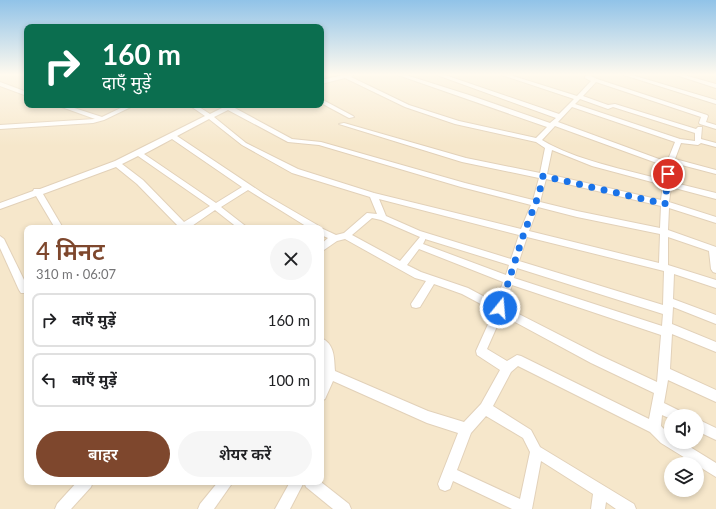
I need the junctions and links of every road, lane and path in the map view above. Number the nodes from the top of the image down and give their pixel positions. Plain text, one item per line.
1 (393, 99) edge
2 (476, 99) edge
3 (498, 99) edge
4 (572, 99) edge
5 (653, 99) edge
6 (705, 99) edge
7 (576, 100) junction
8 (716, 102) edge
9 (324, 103) edge
10 (68, 108) edge
11 (126, 108) edge
12 (197, 108) edge
13 (226, 108) edge
14 (233, 108) edge
15 (209, 116) junction
16 (351, 117) dead end
17 (102, 119) junction
18 (555, 122) junction
19 (702, 123) junction
20 (342, 124) dead end
21 (0, 127) edge
22 (716, 127) edge
23 (698, 132) junction
24 (173, 136) junction
25 (538, 140) junction
26 (698, 140) junction
27 (679, 141) junction
28 (716, 145) edge
29 (549, 147) junction
30 (138, 153) junction
31 (670, 162) junction
32 (117, 164) junction
33 (716, 172) edge
34 (543, 176) junction
35 (667, 182) junction
36 (247, 187) junction
37 (37, 192) junction
38 (373, 195) junction
39 (716, 196) edge
40 (535, 202) junction
41 (665, 204) junction
42 (0, 206) edge
43 (216, 206) junction
44 (383, 218) junction
45 (716, 220) edge
46 (57, 225) edge
47 (182, 225) edge
48 (187, 225) edge
49 (240, 225) edge
50 (311, 225) edge
51 (324, 232) edge
52 (664, 232) junction
53 (524, 233) junction
54 (346, 236) junction
55 (424, 236) junction
56 (335, 238) junction
57 (0, 239) edge
58 (417, 245) junction
59 (324, 247) edge
60 (715, 254) edge
61 (514, 263) junction
62 (401, 266) junction
63 (666, 268) junction
64 (716, 269) edge
65 (432, 280) junction
66 (509, 280) junction
67 (716, 284) edge
68 (24, 290) dead end
69 (416, 304) dead end
70 (668, 306) junction
71 (500, 308) junction
72 (716, 320) edge
73 (667, 330) junction
74 (324, 346) edge
75 (716, 347) edge
76 (507, 368) junction
77 (664, 372) junction
78 (330, 374) junction
79 (324, 387) edge
80 (661, 390) junction
81 (716, 396) edge
82 (658, 406) junction
83 (485, 408) junction
84 (664, 409) edge
85 (654, 428) junction
86 (704, 428) edge
87 (466, 429) junction
88 (716, 434) edge
89 (536, 451) junction
90 (716, 470) edge
91 (83, 485) edge
92 (224, 485) edge
93 (295, 485) edge
94 (314, 485) edge
95 (600, 491) junction
96 (62, 509) edge
97 (205, 509) edge
98 (282, 509) edge
99 (344, 509) edge
100 (525, 509) edge
101 (598, 509) edge
102 (629, 509) edge

1 - 25 street
2 - 18 street
3 - 18 street
4 - 7 street
5 - 19 street
6 - 8 street
7 - 18 street
7 - 23 street
7 - 27 street
9 - 16 street
10 - 17 street
11 - 17 street
12 - 15 street
13 - 15 street
14 - 40 street
15 - 24 street
15 - 38 street
17 - 21 street
18 - 25 street
18 - 31 street
19 - 22 street
19 - 23 street
20 - 34 street
23 - 26 street
24 - 30 street
24 - 36 street
25 - 29 street
26 - 27 street
26 - 28 street
27 - 31 street
29 - 34 street
29 - 35 street
30 - 32 street
30 - 43 street
31 - 33 street
31 - 35 street
32 - 37 street
32 - 47 street
34 - 40 street
34 - 41 street
35 - 39 street
35 - 41 street
36 - 43 street
36 - 50 street
37 - 42 street
37 - 46 street
38 - 44 street
38 - 53 street
40 - 52 street
40 - 53 street
41 - 45 street
41 - 52 street
43 - 48 street
43 - 49 street
44 - 54 street
44 - 55 street
51 - 56 street
52 - 60 street
52 - 63 street
53 - 61 street
53 - 63 street
54 - 56 street
54 - 62 street
55 - 58 street
55 - 61 street
56 - 59 street
57 - 68 street
58 - 62 street
58 - 66 street
60 - 64 street
61 - 66 street
61 - 70 street
62 - 65 street
63 - 67 street
63 - 70 street
65 - 69 street
65 - 71 street
66 - 71 street
66 - 73 street
70 - 72 street
70 - 73 street
71 - 76 street
71 - 80 street
73 - 75 street
73 - 77 street
74 - 78 street
76 - 83 street
76 - 85 street
77 - 80 street
77 - 81 street
78 - 79 street
78 - 87 street
80 - 82 street
82 - 84 street
82 - 85 street
83 - 87 street
83 - 89 street
85 - 90 street
86 - 88 street
87 - 100 street
89 - 95 street
89 - 100 street
91 - 96 street
92 - 97 street
93 - 98 street
94 - 99 street
95 - 101 street
95 - 102 street

